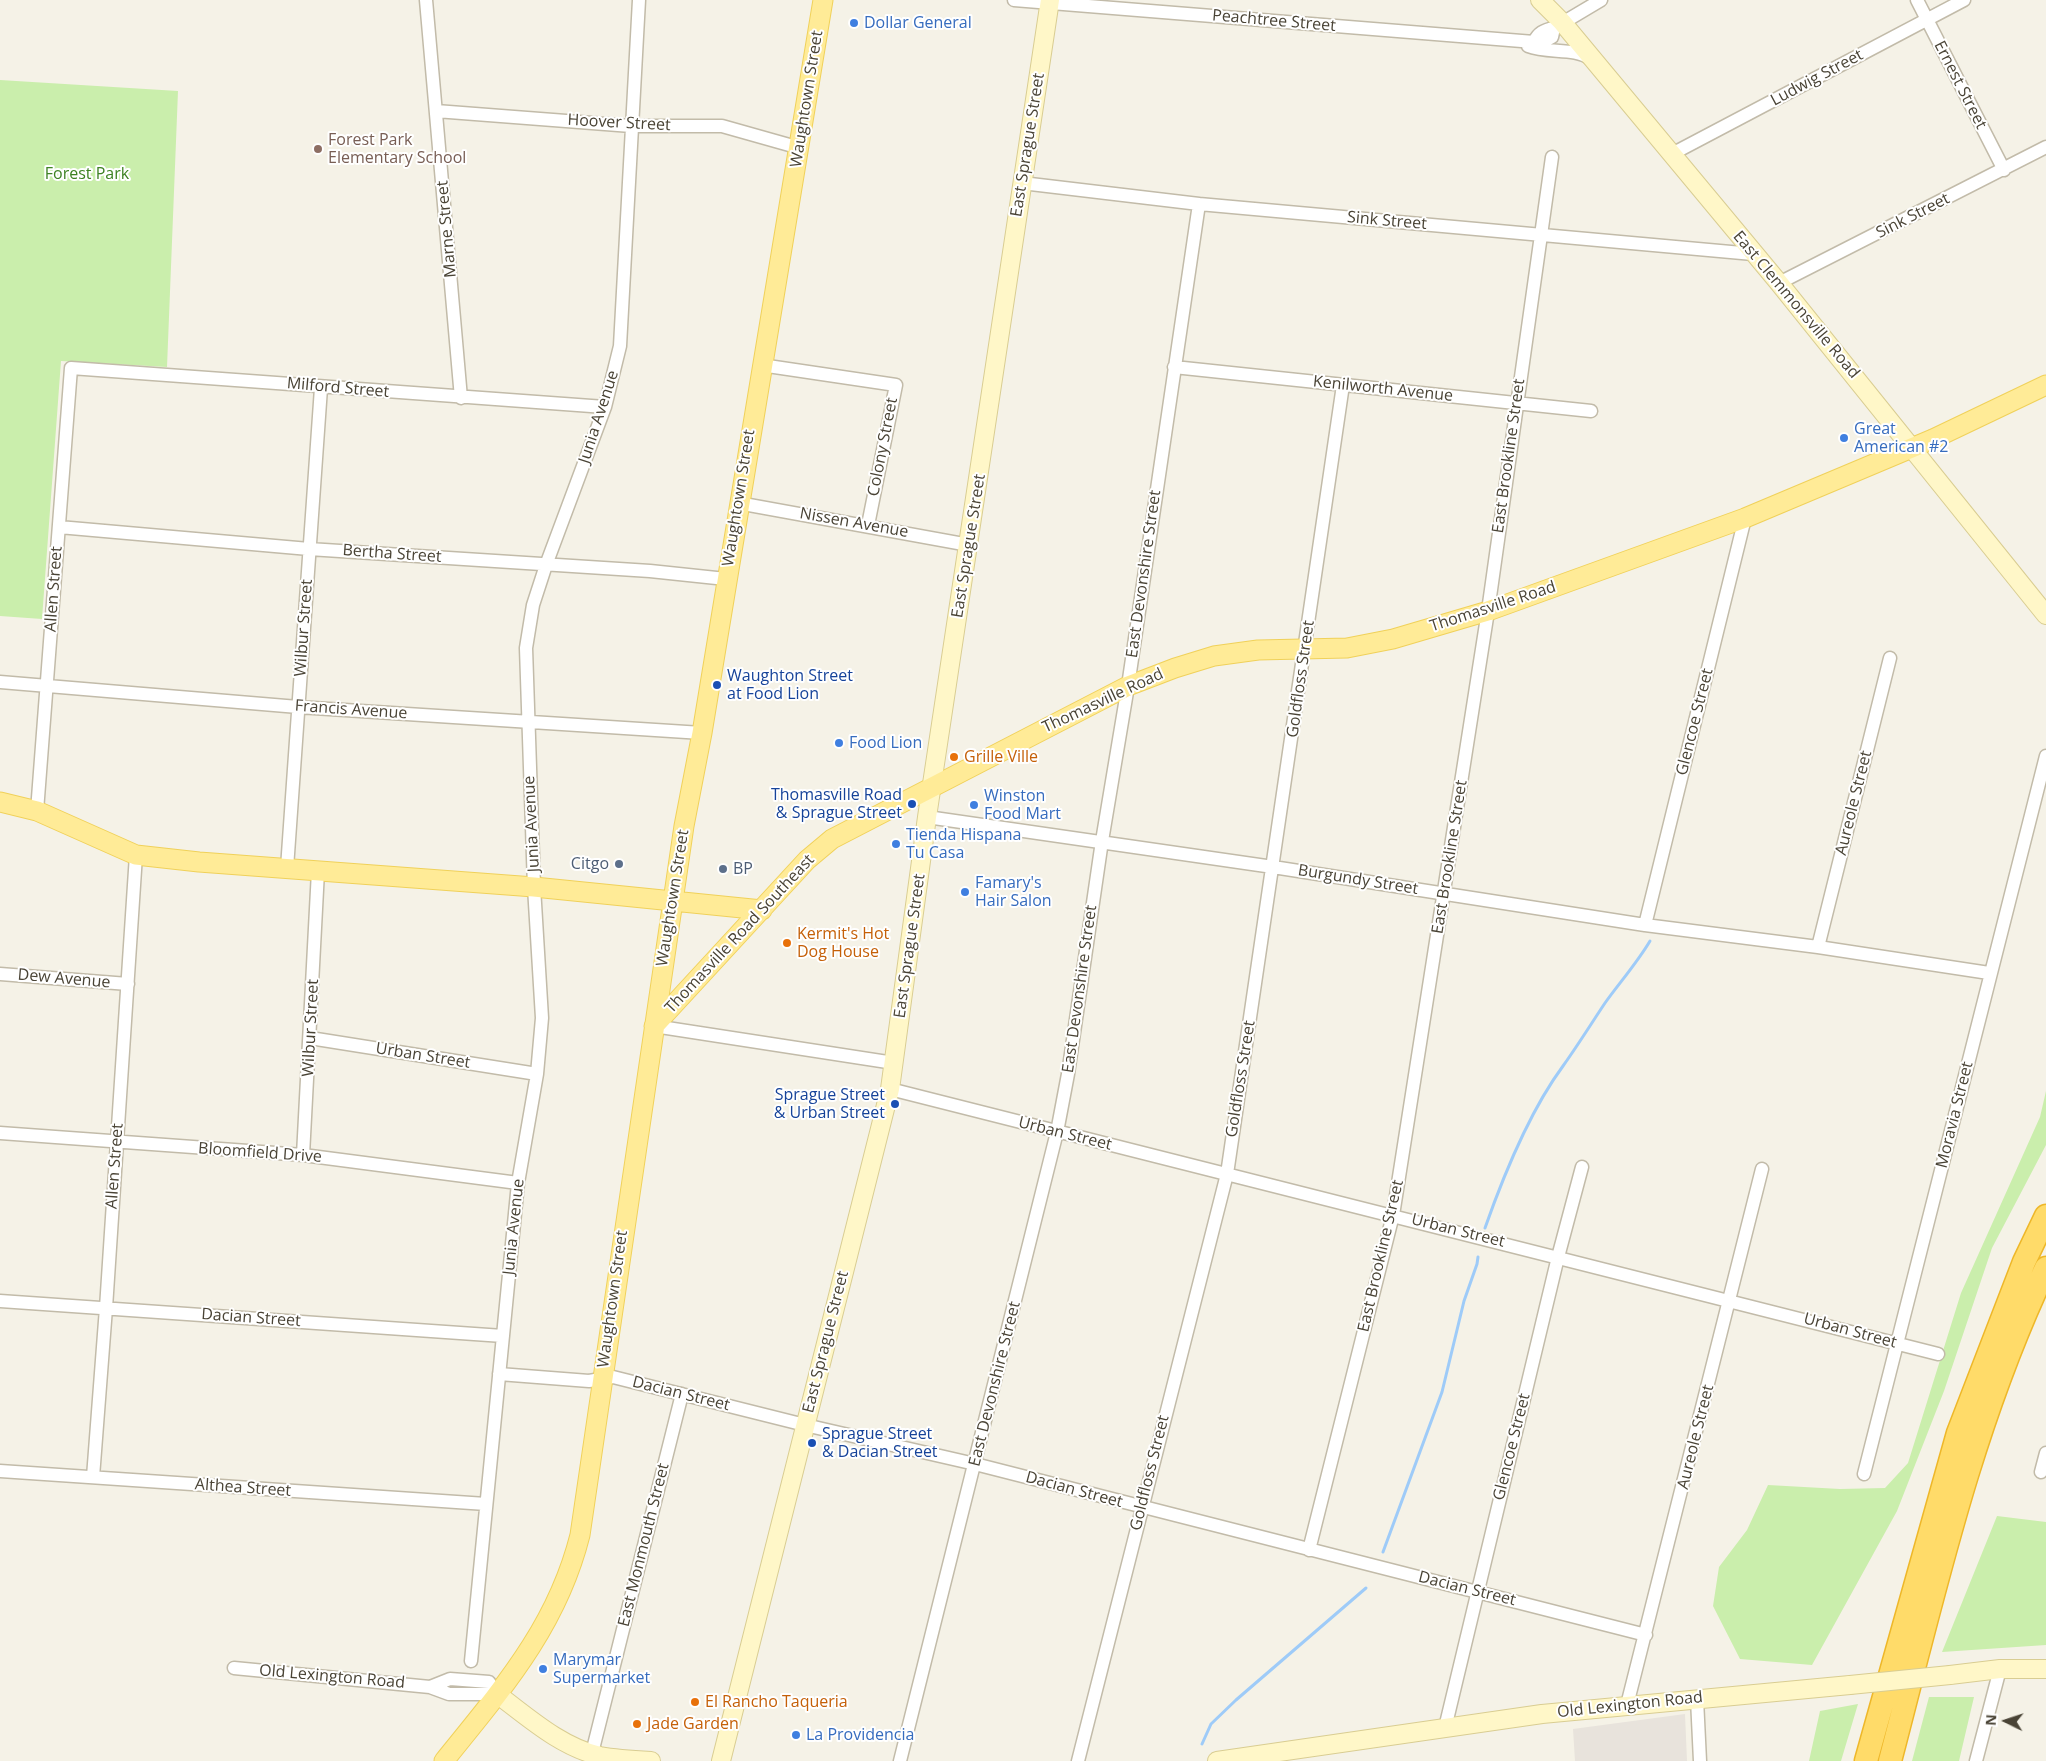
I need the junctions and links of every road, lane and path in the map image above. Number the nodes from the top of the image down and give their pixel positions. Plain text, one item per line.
1 (426, 0) edge
2 (639, 0) edge
3 (823, 0) edge
4 (1014, 0) edge
5 (1540, 0) edge
6 (1601, 0) edge
7 (1917, 0) edge
8 (1964, 0) edge
9 (1050, 2) edge
10 (1927, 20) junction
11 (1558, 25) junction
12 (1520, 41) junction
13 (1593, 60) junction
14 (436, 111) junction
15 (631, 126) junction
16 (2046, 147) edge
17 (800, 148) junction
18 (1670, 155) junction
19 (1552, 157) dead end
20 (2004, 170) junction
21 (1022, 183) junction
22 (1199, 204) junction
23 (1541, 235) junction
24 (1753, 254) junction
25 (1779, 283) junction
26 (762, 365) junction
27 (1174, 367) junction
28 (71, 368) joint
29 (2046, 384) edge
30 (1343, 385) junction
31 (321, 388) junction
32 (461, 398) junction
33 (1516, 403) junction
34 (605, 407) junction
35 (1591, 411) dead end
36 (1913, 448) junction
37 (738, 503) junction
38 (1745, 518) junction
39 (868, 525) junction
40 (59, 527) junction
41 (969, 545) junction
42 (309, 548) junction
43 (546, 564) junction
44 (726, 578) junction
45 (1488, 611) junction
46 (2046, 615) edge
47 (1306, 650) junction
48 (1890, 658) dead end
49 (0, 682) edge
50 (1128, 686) junction
51 (47, 687) junction
52 (298, 707) junction
53 (527, 723) junction
54 (702, 733) junction
55 (2046, 756) edge
56 (932, 786) junction
57 (0, 802) edge
58 (37, 811) junction
59 (927, 817) junction
60 (1102, 841) junction
61 (136, 855) junction
62 (1273, 866) junction
63 (287, 868) junction
64 (318, 871) junction
65 (534, 887) junction
66 (1445, 893) junction
67 (673, 900) junction
68 (762, 910) junction
69 (1645, 925) junction
70 (1818, 947) junction
71 (1990, 973) junction
72 (0, 974) edge
73 (128, 984) junction
74 (654, 1026) junction
75 (310, 1038) junction
76 (894, 1063) junction
77 (536, 1074) junction
78 (890, 1089) junction
79 (1057, 1132) junction
80 (0, 1134) edge
81 (116, 1142) junction
82 (303, 1155) junction
83 (1582, 1167) dead end
84 (1762, 1169) dead end
85 (1227, 1174) junction
86 (518, 1183) junction
87 (1393, 1215) junction
88 (2045, 1216) edge
89 (1558, 1257) junction
90 (2046, 1268) edge
91 (2046, 1299) edge
92 (0, 1300) edge
93 (1730, 1300) junction
94 (106, 1308) junction
95 (503, 1336) junction
96 (1898, 1344) junction
97 (1938, 1354) dead end
98 (499, 1374) junction
99 (602, 1379) junction
100 (682, 1394) junction
101 (1992, 1394) junction
102 (805, 1425) junction
103 (2046, 1453) edge
104 (975, 1464) junction
105 (0, 1471) edge
106 (2041, 1472) dead end
107 (1864, 1474) dead end
108 (92, 1477) junction
109 (486, 1504) junction
110 (1142, 1507) junction
111 (1309, 1550) junction
112 (1478, 1591) junction
113 (1646, 1635) junction
114 (471, 1660) dead end
115 (234, 1668) dead end
116 (2000, 1669) junction
117 (2046, 1669) edge
118 (497, 1694) junction
119 (1697, 1699) junction
120 (1627, 1706) junction
121 (1445, 1728) junction
122 (592, 1754) junction
123 (444, 1761) edge
124 (651, 1761) edge
125 (722, 1761) edge
126 (900, 1761) edge
127 (1078, 1761) edge
128 (1217, 1761) edge
129 (1700, 1761) edge
130 (1866, 1761) edge
131 (1890, 1761) edge
132 (1976, 1761) edge

1 - 14 street, Marne Street
2 - 15 street, Junia Avenue
3 - 17 main road, Waughtown Street
4 - 9 street, Peachtree Street
5 - 11 main road, East Clemmonsville Road
6 - 11 street, Peachtree Street
7 - 10 street, Ernest Street
8 - 10 street, Ludwig Street
9 - 12 street, Peachtree Street
9 - 21 main road, East Sprague Street
10 - 18 street, Ludwig Street
10 - 20 street, Ernest Street
11 - 12 street, Peachtree Street
11 - 13 main road, East Clemmonsville Road
12 - 13 street
13 - 18 main road, East Clemmonsville Road
14 - 15 street, Hoover Street
14 - 32 street, Marne Street
15 - 17 street, Hoover Street
15 - 34 street, Junia Avenue
16 - 20 street, Sink Street
17 - 26 main road, Waughtown Street
18 - 24 main road, East Clemmonsville Road
19 - 23 street, East Brookline Street
20 - 25 street, Sink Street
21 - 22 street, Sink Street
21 - 41 main road, East Sprague Street
22 - 23 street, Sink Street
22 - 27 street, East Devonshire Street
23 - 24 street, Sink Street
23 - 33 street, East Brookline Street
24 - 25 main road, East Clemmonsville Road
25 - 36 main road, East Clemmonsville Road
26 - 37 main road, Waughtown Street
26 - 39 street, Colony Street
27 - 30 street, Kenilworth Avenue
27 - 50 street, East Devonshire Street
28 - 31 street, Milford Street
28 - 40 street, Allen Street
29 - 36 main road, Thomasville Road
30 - 33 street, Kenilworth Avenue
30 - 47 street, Goldfloss Street
31 - 32 street, Milford Street
31 - 42 street, Wilbur Street
32 - 34 street, Milford Street
33 - 35 street, Kenilworth Avenue
33 - 45 street, East Brookline Street
34 - 43 street, Junia Avenue
36 - 38 main road, Thomasville Road
36 - 46 main road, East Clemmonsville Road
37 - 39 street, Nissen Avenue
37 - 44 main road, Waughtown Street
38 - 45 main road, Thomasville Road
38 - 69 street, Glencoe Street
39 - 41 street, Nissen Avenue
40 - 42 street, Bertha Street
40 - 51 street, Allen Street
41 - 56 main road, East Sprague Street
42 - 43 street, Bertha Street
42 - 52 street, Wilbur Street
43 - 44 street, Bertha Street
43 - 53 street, Junia Avenue
44 - 54 main road, Waughtown Street
45 - 47 main road, Thomasville Road
45 - 66 street, East Brookline Street
47 - 50 main road, Thomasville Road
47 - 62 street, Goldfloss Street
48 - 70 street, Aureole Street
49 - 51 street, Francis Avenue
50 - 56 main road, Thomasville Road
50 - 60 street, East Devonshire Street
51 - 52 street, Francis Avenue
51 - 58 street, Allen Street
52 - 53 street, Francis Avenue
52 - 63 street, Wilbur Street
53 - 54 street, Francis Avenue
53 - 65 street, Junia Avenue
54 - 67 main road, Waughtown Street
55 - 71 street, Moravia Street
56 - 59 main road, East Sprague Street
56 - 68 main road, Thomasville Road Southeast
57 - 58 main road
58 - 61 main road
59 - 60 street, Burgundy Street
59 - 76 main road, East Sprague Street
60 - 62 street, Burgundy Street
60 - 79 street, East Devonshire Street
61 - 63 main road
61 - 73 street, Allen Street
62 - 66 street, Burgundy Street
62 - 85 street, Goldfloss Street
63 - 64 main road
64 - 65 main road
64 - 75 street, Wilbur Street
65 - 67 main road
65 - 77 street, Junia Avenue
66 - 69 street, Burgundy Street
66 - 87 street, East Brookline Street
67 - 68 main road
67 - 74 main road, Waughtown Street
68 - 74 main road, Thomasville Road Southeast
69 - 70 street, Burgundy Street
70 - 71 street, Burgundy Street
71 - 96 street, Moravia Street
72 - 73 street, Dew Avenue
73 - 81 street, Allen Street
74 - 76 street
74 - 99 main road, Waughtown Street
75 - 77 street, Urban Street
75 - 82 street, Wilbur Street
76 - 78 main road, East Sprague Street
77 - 86 street, Junia Avenue
78 - 79 street, Urban Street
78 - 102 main road, East Sprague Street
79 - 85 street, Urban Street
79 - 104 street, East Devonshire Street
80 - 81 street, Bloomfield Drive
81 - 82 street, Bloomfield Drive
81 - 94 street, Allen Street
82 - 86 street, Bloomfield Drive
83 - 89 street, Glencoe Street
84 - 93 street, Aureole Street
85 - 87 street, Urban Street
85 - 110 street, Goldfloss Street
86 - 95 street, Junia Avenue
87 - 89 street, Urban Street
87 - 111 street, East Brookline Street
88 - 130 highway
89 - 93 street, Urban Street
89 - 112 street, Glencoe Street
90 - 101 highway
91 - 101 highway
92 - 94 street, Dacian Street
93 - 96 street, Urban Street
93 - 113 street, Aureole Street
94 - 95 street, Dacian Street
94 - 108 street, Allen Street
95 - 98 street, Junia Avenue
96 - 97 street, Urban Street
96 - 107 street, Moravia Street
98 - 99 street, Dacian Street
98 - 109 street, Junia Avenue
99 - 100 street, Dacian Street
99 - 118 main road, Waughtown Street
100 - 102 street, Dacian Street
100 - 122 street, East Monmouth Street
101 - 131 highway
102 - 104 street, Dacian Street
102 - 125 main road, East Sprague Street
103 - 106 street
104 - 110 street, Dacian Street
104 - 126 street, East Devonshire Street
105 - 108 street, Althea Street
108 - 109 street, Althea Street
109 - 114 street, Junia Avenue
110 - 111 street, Dacian Street
110 - 127 street, Goldfloss Street
111 - 112 street, Dacian Street
112 - 113 street, Dacian Street
112 - 121 street, Glencoe Street
113 - 120 street, Aureole Street
115 - 118 street, Old Lexington Road
116 - 117 main road, Old Lexington Road
116 - 119 main road, Old Lexington Road, bridge
116 - 132 street
118 - 122 main road
118 - 123 main road, Waughtown Street
119 - 120 main road, Old Lexington Road
119 - 129 street
120 - 121 main road, Old Lexington Road
121 - 128 main road, Old Lexington Road
122 - 124 main road

